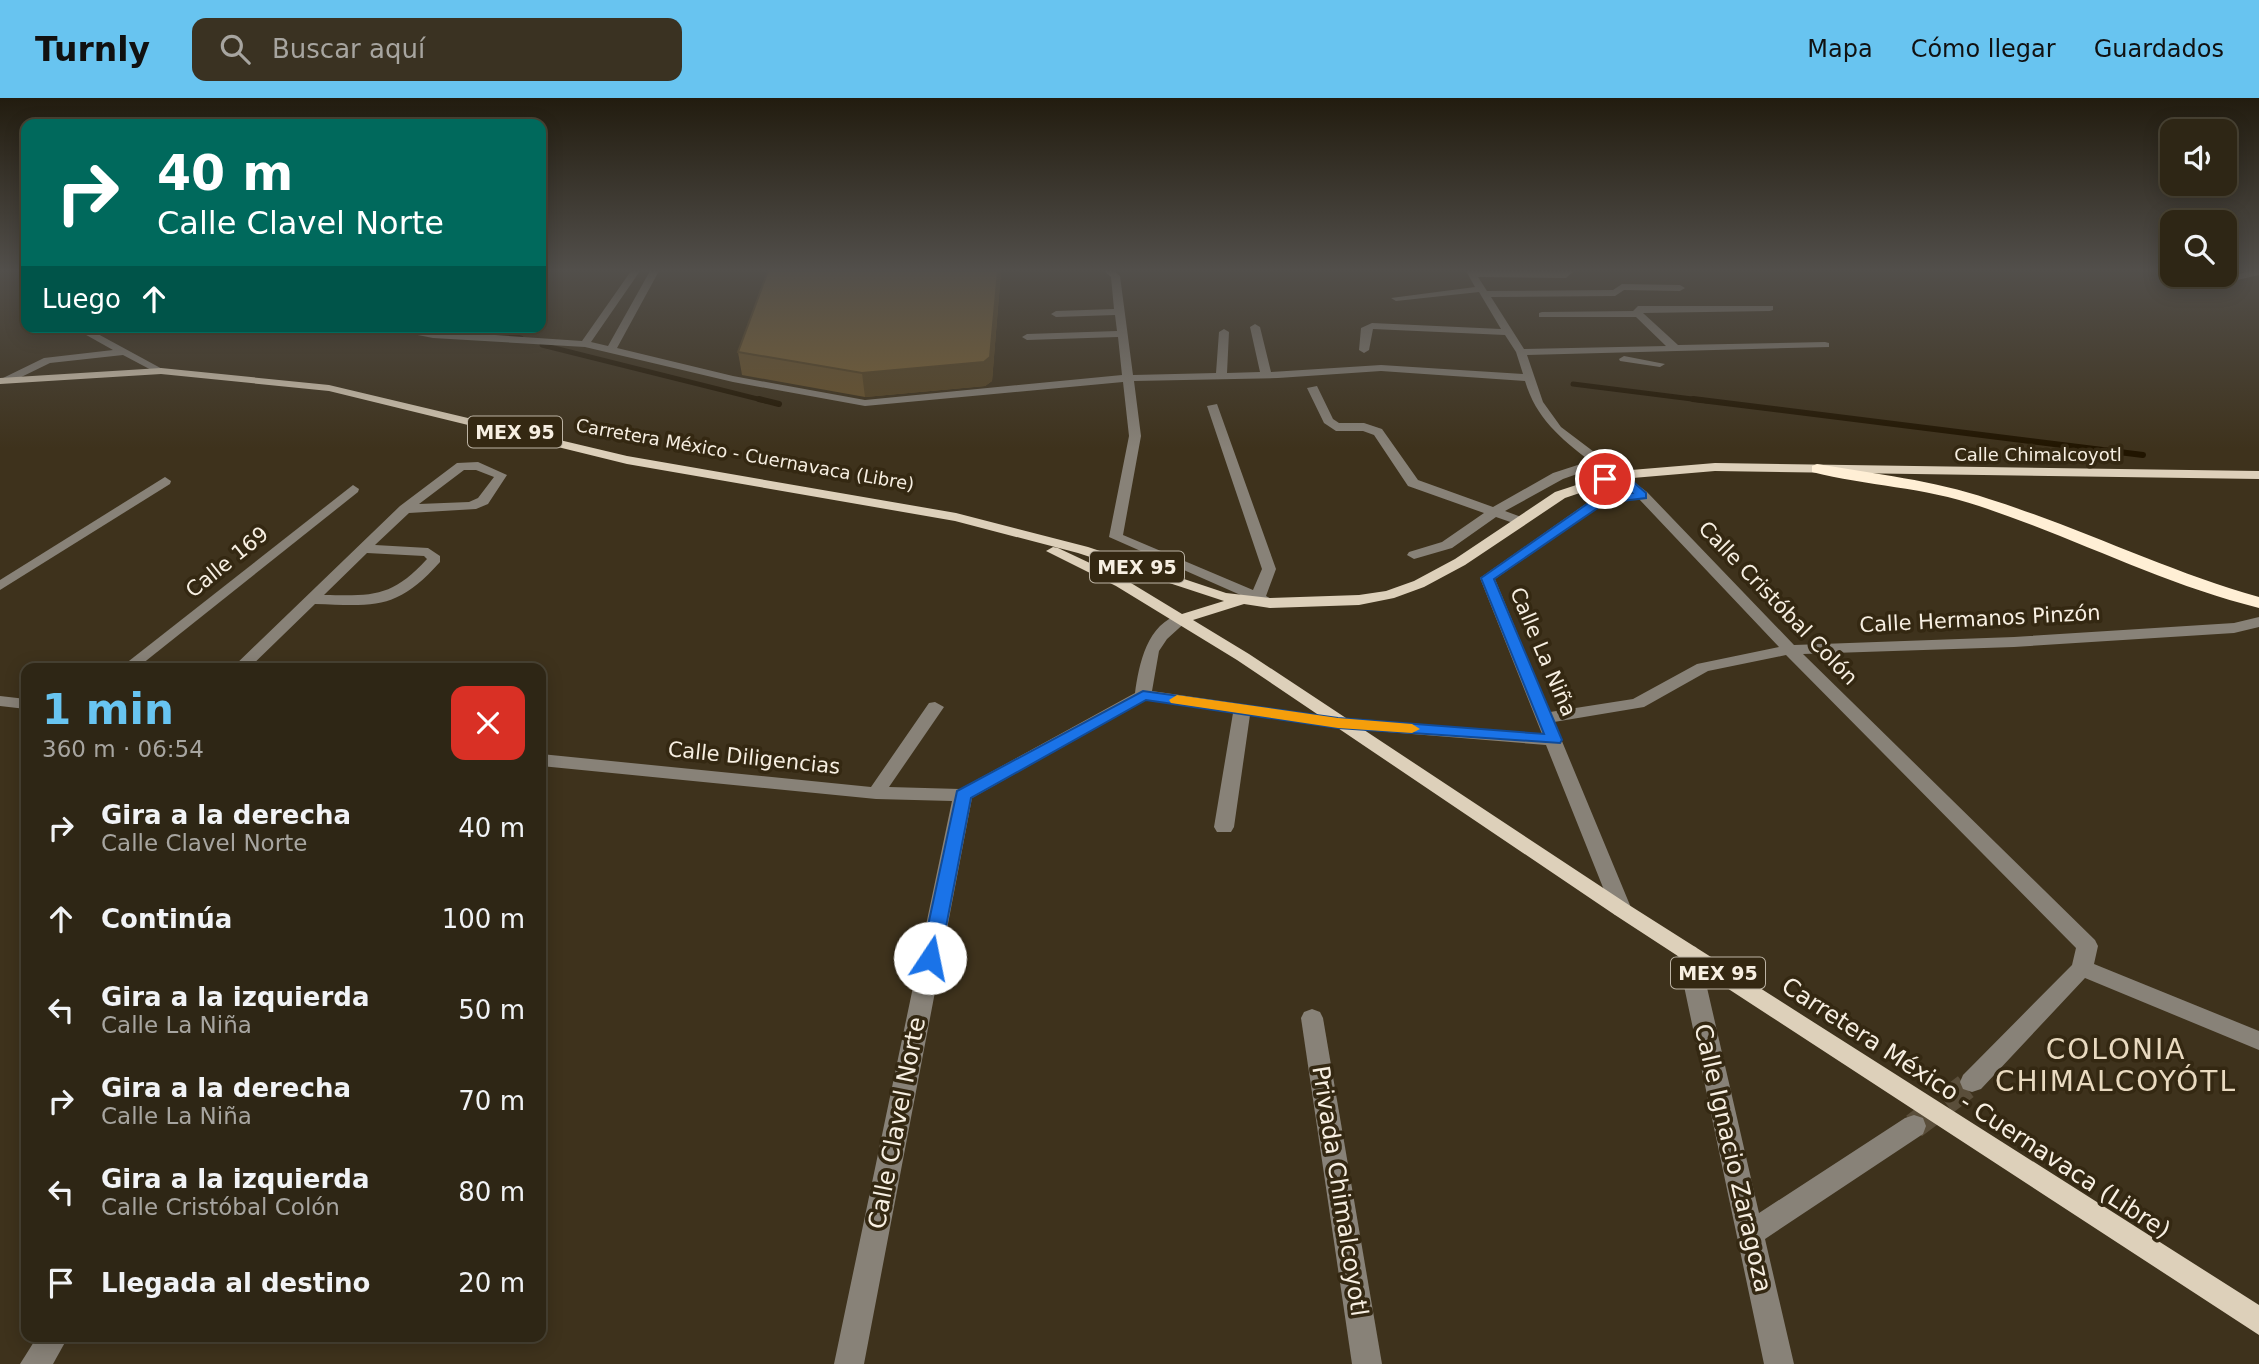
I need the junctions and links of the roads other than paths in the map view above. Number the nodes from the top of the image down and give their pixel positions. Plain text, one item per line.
1 (595, 330) edge
2 (622, 330) edge
3 (1122, 330) edge
4 (1256, 330) edge
5 (1366, 330) edge
6 (1465, 330) edge
7 (1655, 330) edge
8 (1224, 332) dead end
9 (1509, 332) joint
10 (88, 333) edge
11 (420, 333) edge
12 (479, 333) edge
13 (1122, 334) junction
14 (476, 336) junction
15 (1027, 337) dead end
16 (585, 344) junction
17 (1825, 345) dead end
18 (1676, 349) junction
19 (611, 350) junction
20 (1364, 350) dead end
21 (1579, 351) junction
22 (124, 352) junction
23 (1521, 352) junction
24 (1660, 364) dead end
25 (737, 367) edge
26 (161, 371) junction
27 (1266, 375) junction
28 (1221, 376) junction
29 (1126, 378) junction
30 (1530, 378) junction
31 (733, 379) junction
32 (4, 380) edge
33 (1313, 388) dead end
34 (1213, 406) dead end
35 (1600, 462) junction
36 (1817, 469) junction
37 (1619, 475) junction
38 (2259, 475) edge
39 (165, 481) dead end
40 (353, 489) dead end
41 (1642, 495) junction
42 (405, 509) junction
43 (1494, 512) junction
44 (1519, 521) junction
45 (1025, 537) junction
46 (364, 549) junction
47 (1414, 555) dead end
48 (0, 586) edge
49 (313, 599) junction
50 (1258, 600) junction
51 (2259, 603) edge
52 (1181, 619) junction
53 (2259, 622) edge
54 (1790, 650) junction
55 (134, 663) edge
56 (245, 663) edge
57 (1143, 695) junction
58 (0, 701) edge
59 (21, 703) edge
60 (936, 708) dead end
61 (1242, 710) junction
62 (1546, 718) junction
63 (1338, 723) junction
64 (1554, 740) junction
65 (546, 760) edge
66 (876, 793) junction
67 (963, 795) junction
68 (1224, 827) dead end
69 (1622, 911) junction
70 (1688, 953) junction
71 (2084, 957) junction
72 (1312, 1018) dead end
73 (2259, 1041) edge
74 (1972, 1082) tunnel mouth
75 (1914, 1126) tunnel mouth
76 (1750, 1234) junction
77 (2259, 1321) edge
78 (50, 1342) edge
79 (35, 1364) edge
80 (849, 1364) edge
81 (1367, 1364) edge
82 (1779, 1364) edge

1 - 16 street
2 - 19 street
3 - 13 street
4 - 27 street
5 - 20 street
6 - 9 street
7 - 18 street
8 - 28 street
9 - 23 street, Calle Cristóbal Colón
10 - 22 street
11 - 14 street
12 - 14 street
13 - 15 street
13 - 29 street
14 - 16 street
16 - 19 street
17 - 18 street
18 - 21 street
19 - 31 street
21 - 23 street
21 - 24 street
22 - 26 street
22 - 32 street
23 - 30 street, Calle Cristóbal Colón
25 - 31 street
26 - 32 main road, Carretera México - Cuernavaca (Libre) / MEX 95
26 - 45 main road, Carretera México - Cuernavaca (Libre) / MEX 95
27 - 28 street
27 - 30 street
28 - 29 street
29 - 31 street
29 - 50 street
30 - 35 street, Calle Cristóbal Colón
33 - 43 street
34 - 50 street
35 - 37 street, Calle Cristóbal Colón
35 - 43 street
36 - 37 main road, Carretera México - Cuernavaca (Libre) / MEX 95
36 - 38 main road, Calle Chimalcoyotl
36 - 51 highway
37 - 41 street, Calle Cristóbal Colón
37 - 44 main road, Carretera México - Cuernavaca (Libre) / MEX 95
39 - 48 street
40 - 55 street, Calle 169
41 - 54 street, Calle Cristóbal Colón
41 - 62 street, Calle La Niña
42 - 42 street
42 - 46 street
43 - 44 street
43 - 47 street
44 - 50 main road, Carretera México - Cuernavaca (Libre) / MEX 95
45 - 50 main road, Carretera México - Cuernavaca (Libre) / MEX 95
45 - 52 main road, Carretera México - Cuernavaca (Libre) / MEX 95
46 - 49 street
46 - 49 street
49 - 56 street
50 - 52 main road
52 - 57 street
52 - 63 main road, Carretera México - Cuernavaca (Libre) / MEX 95
53 - 54 street, Calle Hermanos Pinzón
54 - 62 street, Calle Hermanos Pinzón
54 - 71 street, Calle Cristóbal Colón
57 - 61 street
57 - 67 street
58 - 59 street
60 - 66 street
61 - 63 street
61 - 68 street
62 - 64 street, Calle La Niña
63 - 64 street
63 - 69 main road, Carretera México - Cuernavaca (Libre) / MEX 95
64 - 69 street, Calle La Niña
65 - 66 street, Calle Diligencias
66 - 67 street, Calle Diligencias
67 - 80 street, Calle Clavel Norte
69 - 70 main road, Carretera México - Cuernavaca (Libre) / MEX 95
70 - 76 street, Calle Ignacio Zaragoza
70 - 77 main road, Carretera México - Cuernavaca (Libre) / MEX 95
71 - 73 street
71 - 74 street
72 - 81 street, Privada Chimalcoyotl
75 - 76 street
76 - 82 street, Calle Ignacio Zaragoza
78 - 79 street

